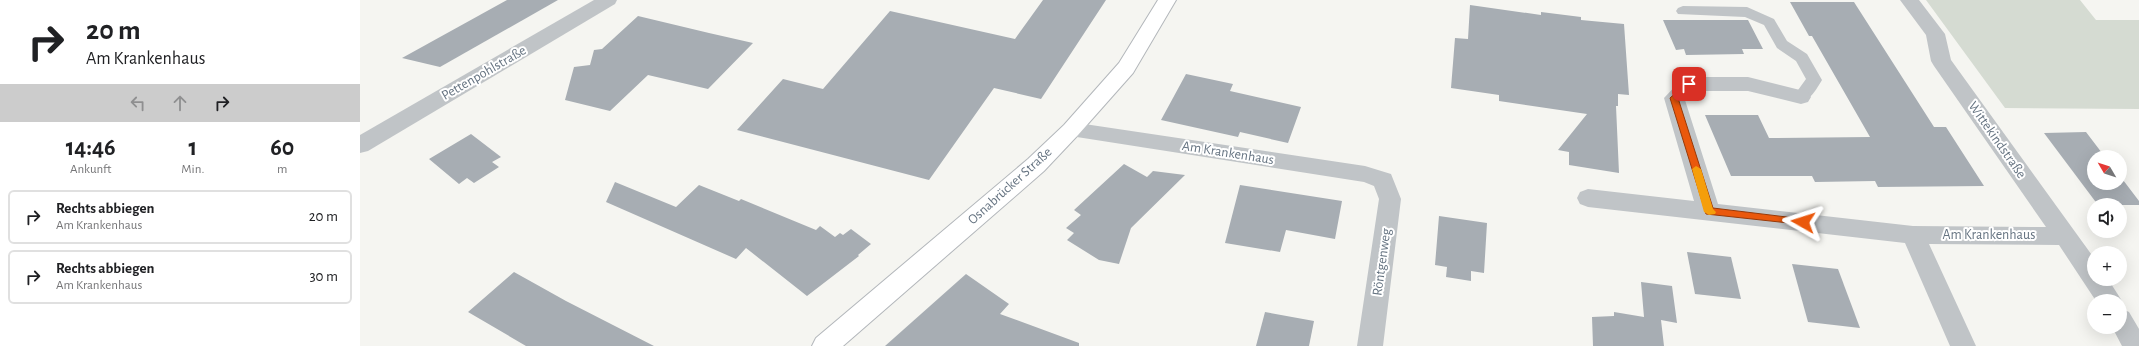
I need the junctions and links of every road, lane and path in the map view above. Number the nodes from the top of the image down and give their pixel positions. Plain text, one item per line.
1 (608, 0) edge
2 (1167, 0) edge
3 (1908, 0) edge
4 (1683, 11) dead end
5 (1801, 97) joint
6 (1071, 130) junction
7 (360, 145) edge
8 (1383, 180) joint
9 (1588, 198) dead end
10 (1709, 212) junction
11 (1913, 235) junction
12 (2065, 236) junction
13 (2087, 267) edge
14 (2127, 332) edge
15 (824, 346) edge
16 (1370, 346) edge
17 (1963, 346) edge
18 (2135, 346) edge

1 - 7 street, Pettenpohlstraße
2 - 6 street, Osnabrücker Straße
3 - 12 street, Wittekindstraße
4 - 5 lane
5 - 10 street
6 - 8 street, Am Krankenhaus
6 - 15 street, Osnabrücker Straße
8 - 16 street, Röntgenweg
9 - 10 street, Am Krankenhaus
10 - 11 street, Am Krankenhaus
11 - 12 street, Am Krankenhaus
11 - 17 street
12 - 13 street, Wittekindstraße
14 - 18 street

